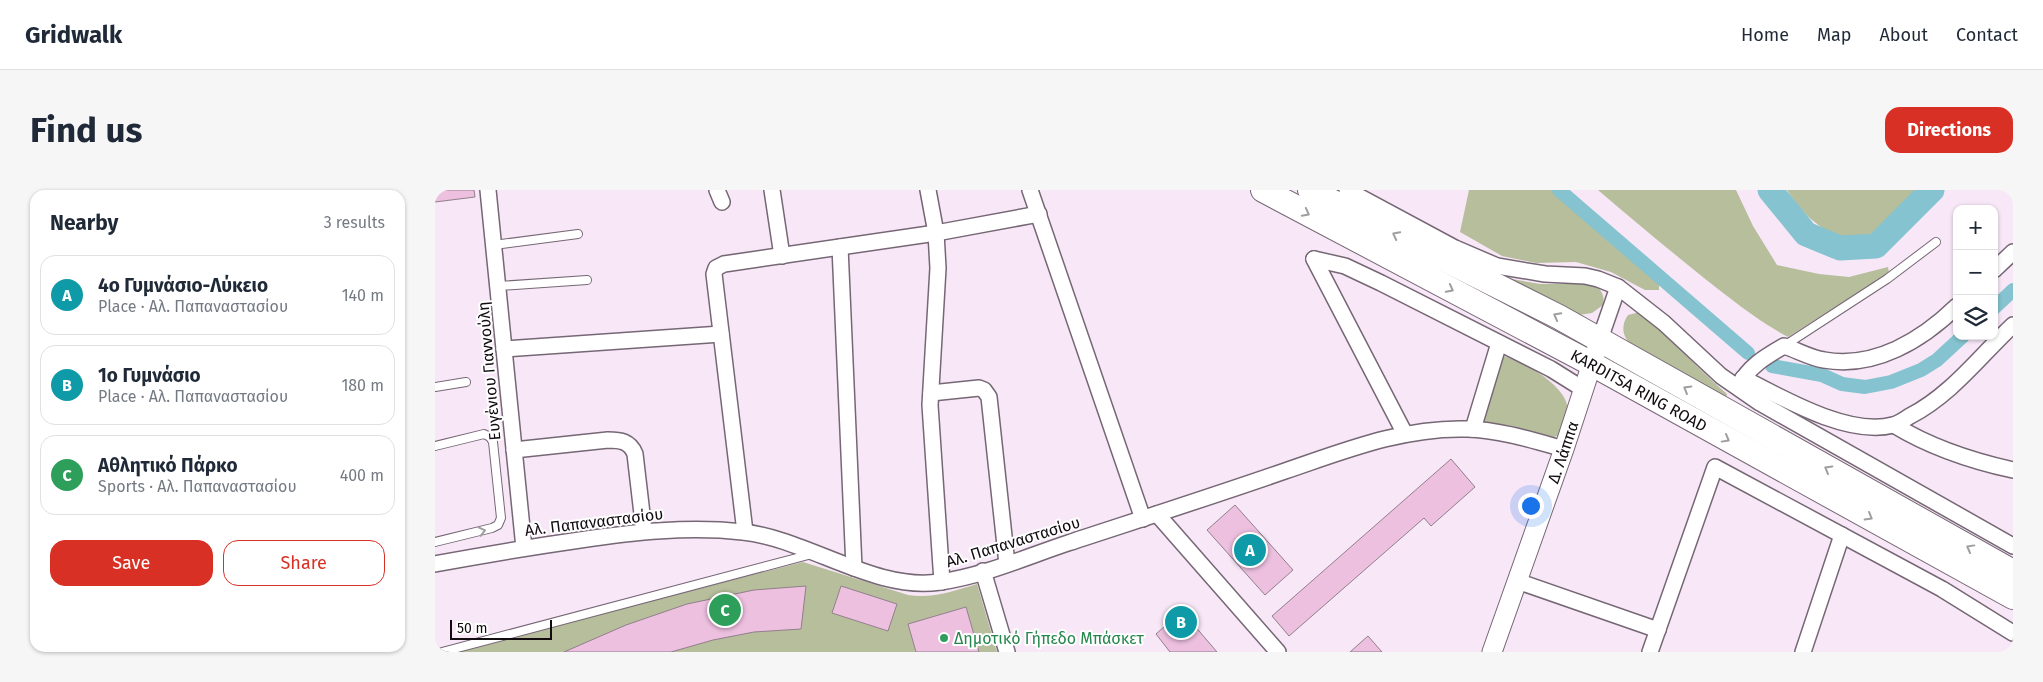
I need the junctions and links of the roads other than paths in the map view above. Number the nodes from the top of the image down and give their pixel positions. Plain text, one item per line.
1 (488, 190) edge
2 (772, 190) edge
3 (928, 190) edge
4 (1030, 190) edge
5 (1263, 190) edge
6 (1310, 190) edge
7 (1347, 190) edge
8 (1039, 214) junction
9 (936, 233) junction
10 (578, 234) dead end
11 (1936, 242) dead end
12 (494, 246) junction
13 (840, 247) junction
14 (2013, 252) edge
15 (782, 256) junction
16 (1998, 266) edge
17 (587, 280) dead end
18 (499, 286) junction
19 (1618, 287) junction
20 (1953, 310) edge
21 (2013, 325) edge
22 (721, 334) junction
23 (1600, 340) junction
24 (1499, 343) junction
25 (1784, 346) junction
26 (505, 349) junction
27 (1592, 364) junction
28 (466, 382) dead end
29 (1740, 383) junction
30 (435, 388) edge
31 (1583, 389) junction
32 (931, 393) junction
33 (1895, 425) junction
34 (1473, 429) junction
35 (1405, 434) junction
36 (435, 446) edge
37 (1564, 449) junction
38 (514, 450) junction
39 (2013, 470) edge
40 (1150, 517) junction
41 (643, 531) junction
42 (745, 532) junction
43 (1842, 535) junction
44 (435, 542) edge
45 (2013, 546) edge
46 (524, 548) junction
47 (816, 552) junction
48 (435, 564) edge
49 (1007, 564) junction
50 (854, 568) junction
51 (983, 572) junction
52 (2013, 572) edge
53 (1517, 581) junction
54 (942, 582) junction
55 (2013, 597) edge
56 (1658, 630) junction
57 (2013, 633) edge
58 (442, 652) edge
59 (1007, 652) edge
60 (1278, 652) edge
61 (1492, 652) edge
62 (1650, 652) edge
63 (1803, 652) edge

1 - 12 street, Ευγένιου Γιαννούλη
2 - 15 street
3 - 9 street
4 - 8 street
5 -> 27 main road, KARDITSA RING ROAD
23 -> 6 main road, KARDITSA RING ROAD
7 - 19 street
8 - 9 street
8 - 40 street
9 - 13 street
9 - 32 street
10 - 12 lane
11 - 25 lane
12 - 18 street, Ευγένιου Γιαννούλη
13 - 15 street
13 - 50 street
14 - 16 street
15 - 22 street
17 - 18 lane
18 - 26 street, Ευγένιου Γιαννούλη
19 - 23 street
19 - 29 street
20 - 25 street
21 - 33 street
22 - 26 street
22 - 42 street
23 - 27 street, Δ. Λάππα
52 -> 23 main road, KARDITSA RING ROAD
24 - 31 street
24 - 34 street
24 - 35 street
25 - 29 street
26 - 38 street, Ευγένιου Γιαννούλη
27 - 31 street, Δ. Λάππα
27 -> 55 main road, KARDITSA RING ROAD
28 - 30 lane
29 - 33 street
29 - 45 street
31 - 37 street, Δ. Λάππα
32 - 49 street
32 - 54 street
33 - 39 street
34 - 35 street, Αλ. Παπαναστασίου
34 - 37 street, Αλ. Παπαναστασίου
35 - 40 street, Αλ. Παπαναστασίου
44 -> 36 lane
37 - 53 street, Δ. Λάππα
38 - 41 street
38 - 46 street, Ευγένιου Γιαννούλη
40 - 49 street, Αλ. Παπαναστασίου
40 - 60 street
41 - 42 street, Αλ. Παπαναστασίου
41 - 46 street, Αλ. Παπαναστασίου
42 - 47 street, Αλ. Παπαναστασίου
43 - 56 street
43 - 57 street
43 - 63 street
46 - 48 street, Αλ. Παπαναστασίου
47 - 50 street, Αλ. Παπαναστασίου
47 - 58 lane
49 - 51 street, Αλ. Παπαναστασίου
50 - 54 street, Αλ. Παπαναστασίου
51 - 54 street, Αλ. Παπαναστασίου
51 - 59 street
53 - 56 street
53 - 61 street, Δ. Λάππα
56 - 62 street

